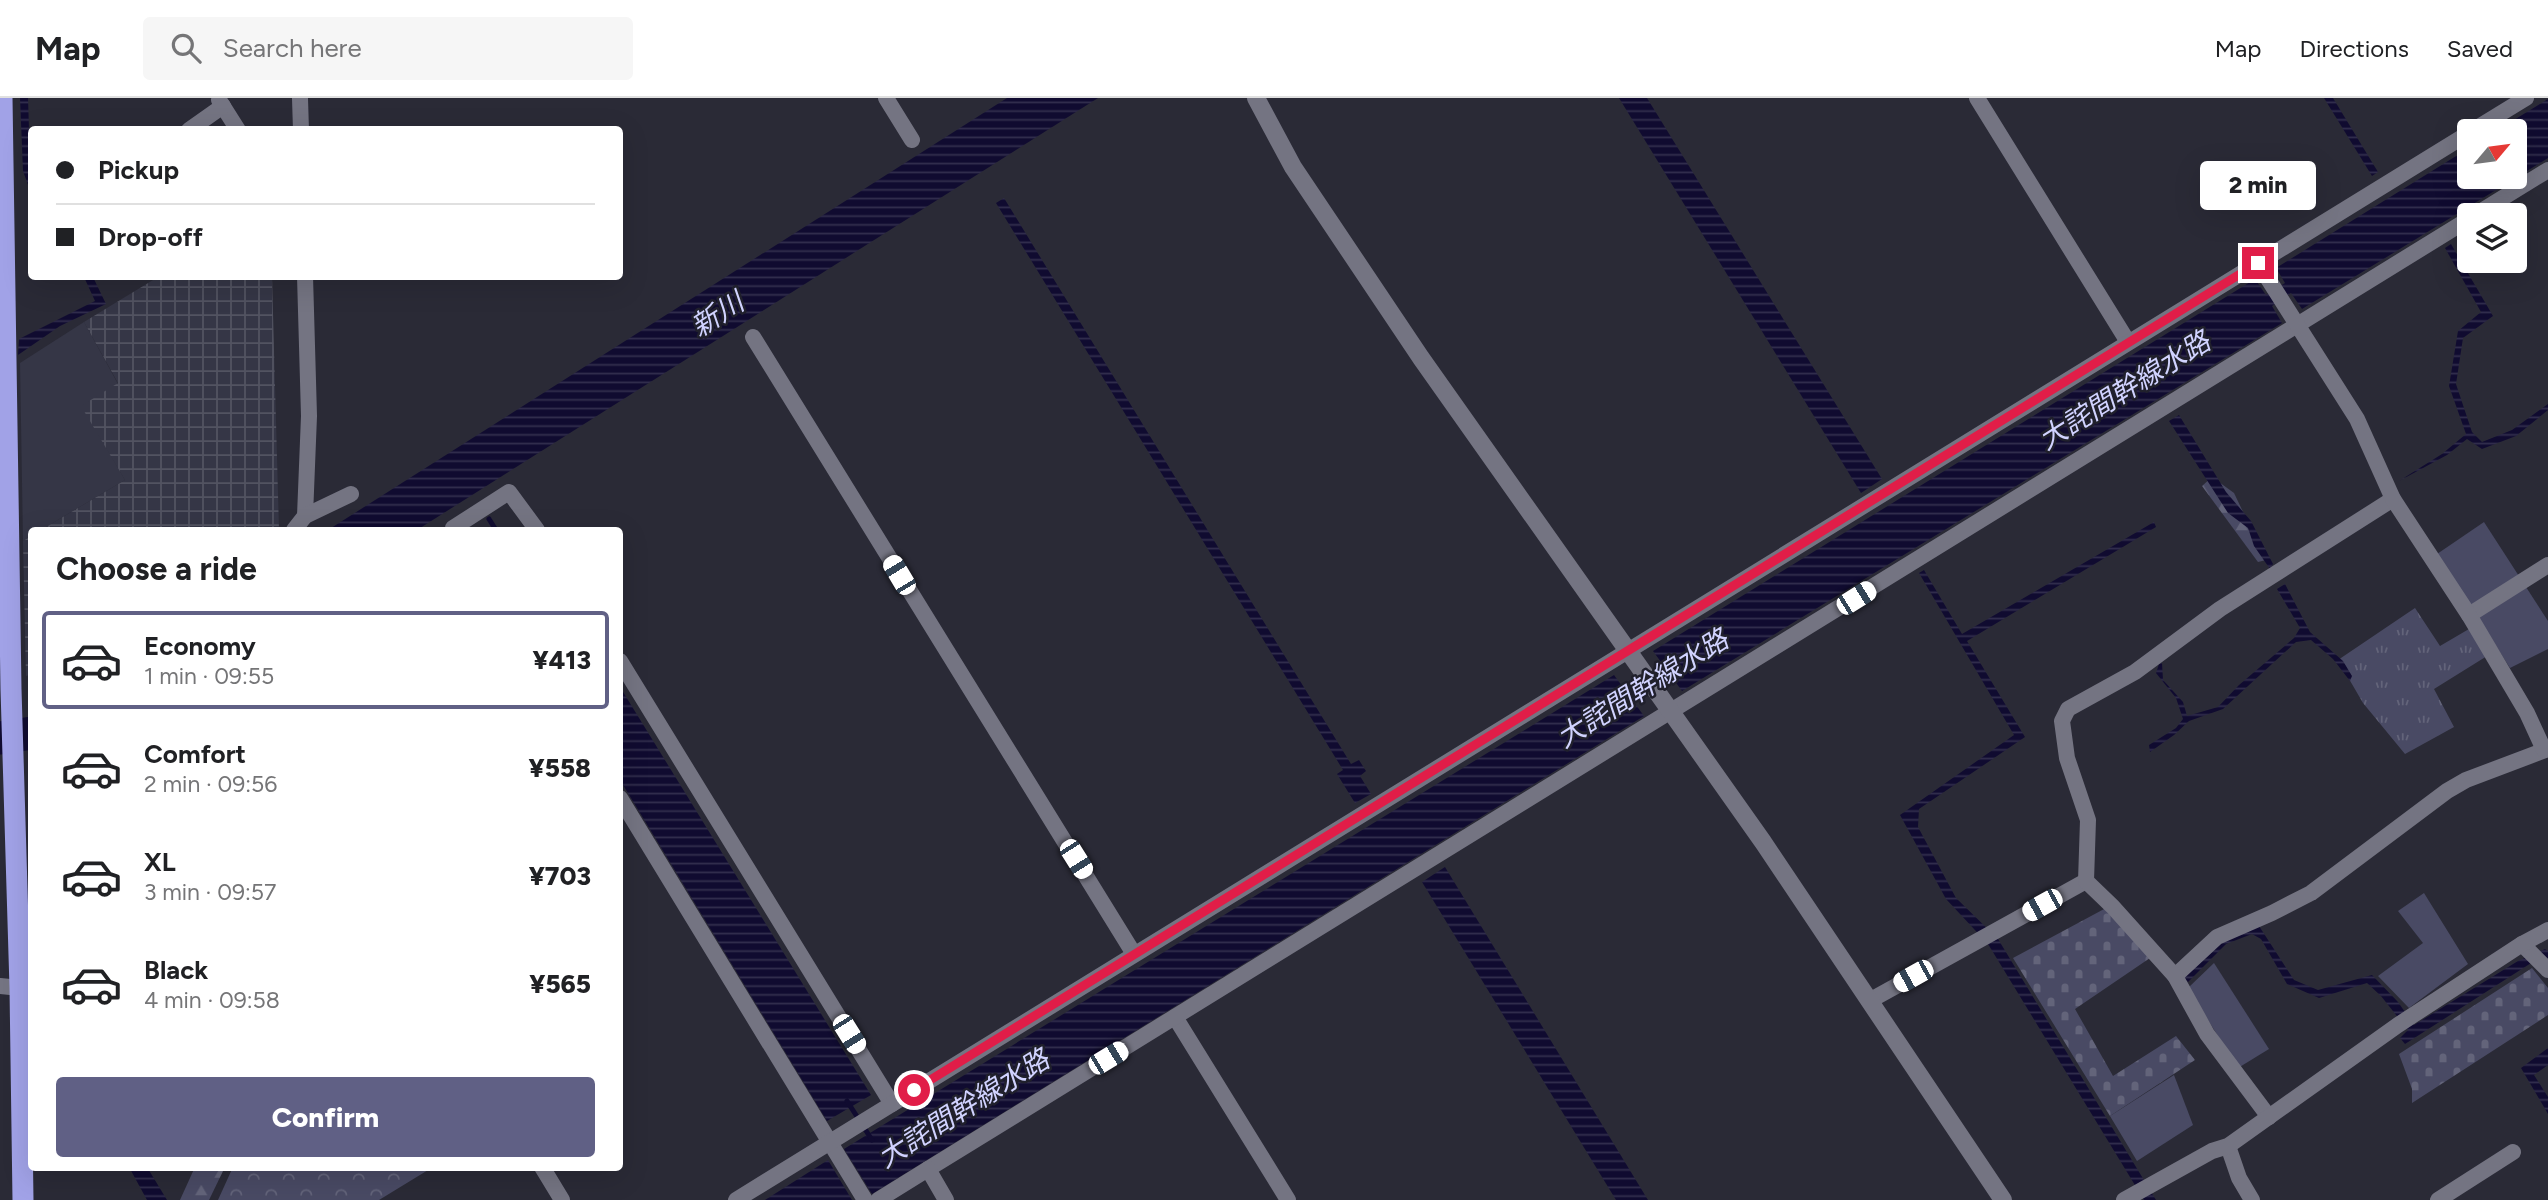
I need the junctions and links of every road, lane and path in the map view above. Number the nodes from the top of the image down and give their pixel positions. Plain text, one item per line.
1 (2, 98) edge
2 (300, 98) edge
3 (886, 98) edge
4 (1256, 98) edge
5 (1977, 98) edge
6 (2526, 98) edge
7 (220, 102) edge
8 (2492, 119) edge
9 (193, 126) edge
10 (235, 126) edge
11 (301, 126) edge
12 (912, 140) dead end
13 (2457, 141) edge
14 (2548, 170) edge
15 (2, 203) edge
16 (2494, 203) edge
17 (2457, 226) edge
18 (2258, 263) junction
19 (305, 280) edge
20 (2299, 324) junction
21 (753, 337) dead end
22 (2128, 342) junction
23 (351, 494) dead end
24 (2393, 499) junction
25 (305, 516) junction
26 (296, 527) edge
27 (455, 527) edge
28 (535, 527) edge
29 (2548, 565) edge
30 (2469, 615) junction
31 (1627, 652) junction
32 (623, 666) edge
33 (1670, 713) junction
34 (2546, 749) edge
35 (623, 803) edge
36 (2086, 881) junction
37 (2548, 930) edge
38 (2525, 947) junction
39 (1134, 954) junction
40 (2544, 966) edge
41 (2175, 976) junction
42 (10, 987) edge
43 (1869, 1001) junction
44 (1175, 1017) junction
45 (892, 1104) junction
46 (2269, 1118) junction
47 (831, 1142) junction
48 (2228, 1146) junction
49 (2513, 1153) dead end
50 (928, 1169) junction
51 (544, 1171) edge
52 (2129, 1197) edge
53 (23, 1200) edge
54 (562, 1200) edge
55 (736, 1200) edge
56 (865, 1200) edge
57 (878, 1200) edge
58 (946, 1200) edge
59 (1288, 1200) edge
60 (2003, 1200) edge
61 (2252, 1200) edge
62 (2438, 1200) edge

1 - 15 highway
2 - 11 street
3 - 12 street
4 - 31 street
5 - 22 street
6 - 8 street
7 - 9 street
7 - 10 street
13 - 18 street
14 - 16 street
15 - 42 highway
17 - 20 street
18 - 20 street
18 - 22 street
19 - 25 street
20 - 24 street
20 - 33 street
21 - 39 street
22 - 31 street
23 - 25 street
24 - 30 street
24 - 36 street
25 - 26 street
27 - 28 street
29 - 30 street
30 - 34 street
31 - 33 street
31 - 39 street
32 - 45 street
33 - 43 street
33 - 44 street
34 - 41 street
35 - 47 street
36 - 41 street
36 - 43 street
37 - 38 street
38 - 40 street
38 - 46 street
39 - 45 street
41 - 46 street
42 - 53 highway
43 - 60 street
44 - 50 street
44 - 59 street
45 - 47 street
46 - 48 street
47 - 55 street
47 - 56 street
48 - 52 street
48 - 61 street
49 - 62 street
50 - 57 street
50 - 58 street
51 - 54 street

